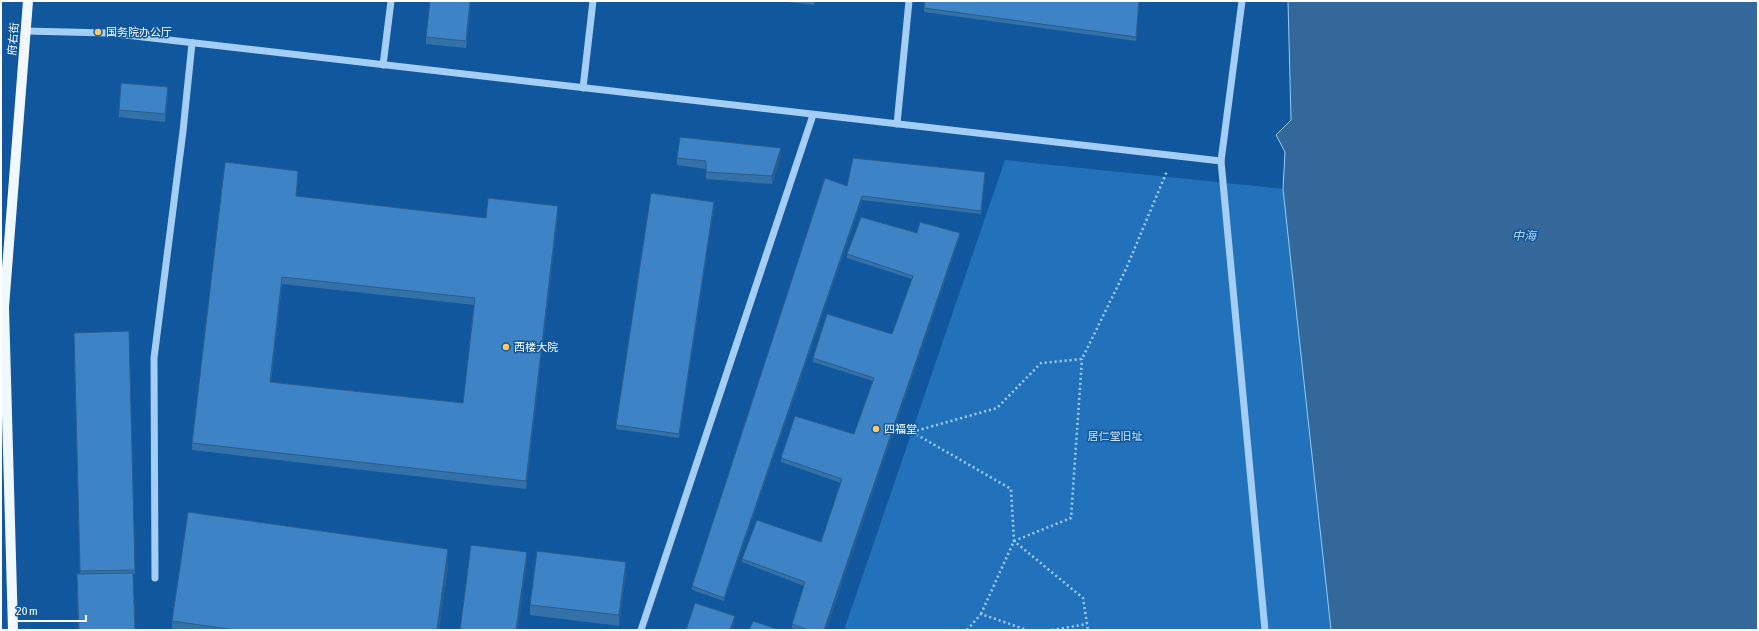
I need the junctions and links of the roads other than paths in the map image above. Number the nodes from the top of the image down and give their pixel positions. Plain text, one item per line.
1 (28, 1) edge
2 (391, 1) edge
3 (593, 1) edge
4 (909, 1) edge
5 (1242, 1) edge
6 (25, 31) junction
7 (192, 43) junction
8 (383, 65) junction
9 (583, 88) junction
10 (813, 115) junction
11 (896, 124) junction
12 (1221, 162) junction
13 (2, 307) edge
14 (155, 578) dead end
15 (13, 630) edge
16 (641, 630) edge
17 (1265, 630) edge

1 - 6 main road, 府右街
2 - 8 lane
3 - 9 lane
4 - 11 lane
5 - 12 lane
6 - 7 lane
6 - 13 main road, 府右街
7 - 8 lane
7 - 14 lane
8 - 9 lane
9 - 10 lane
10 - 11 lane
10 - 16 lane
11 - 12 lane
12 - 17 lane
13 - 15 main road, 府右街

